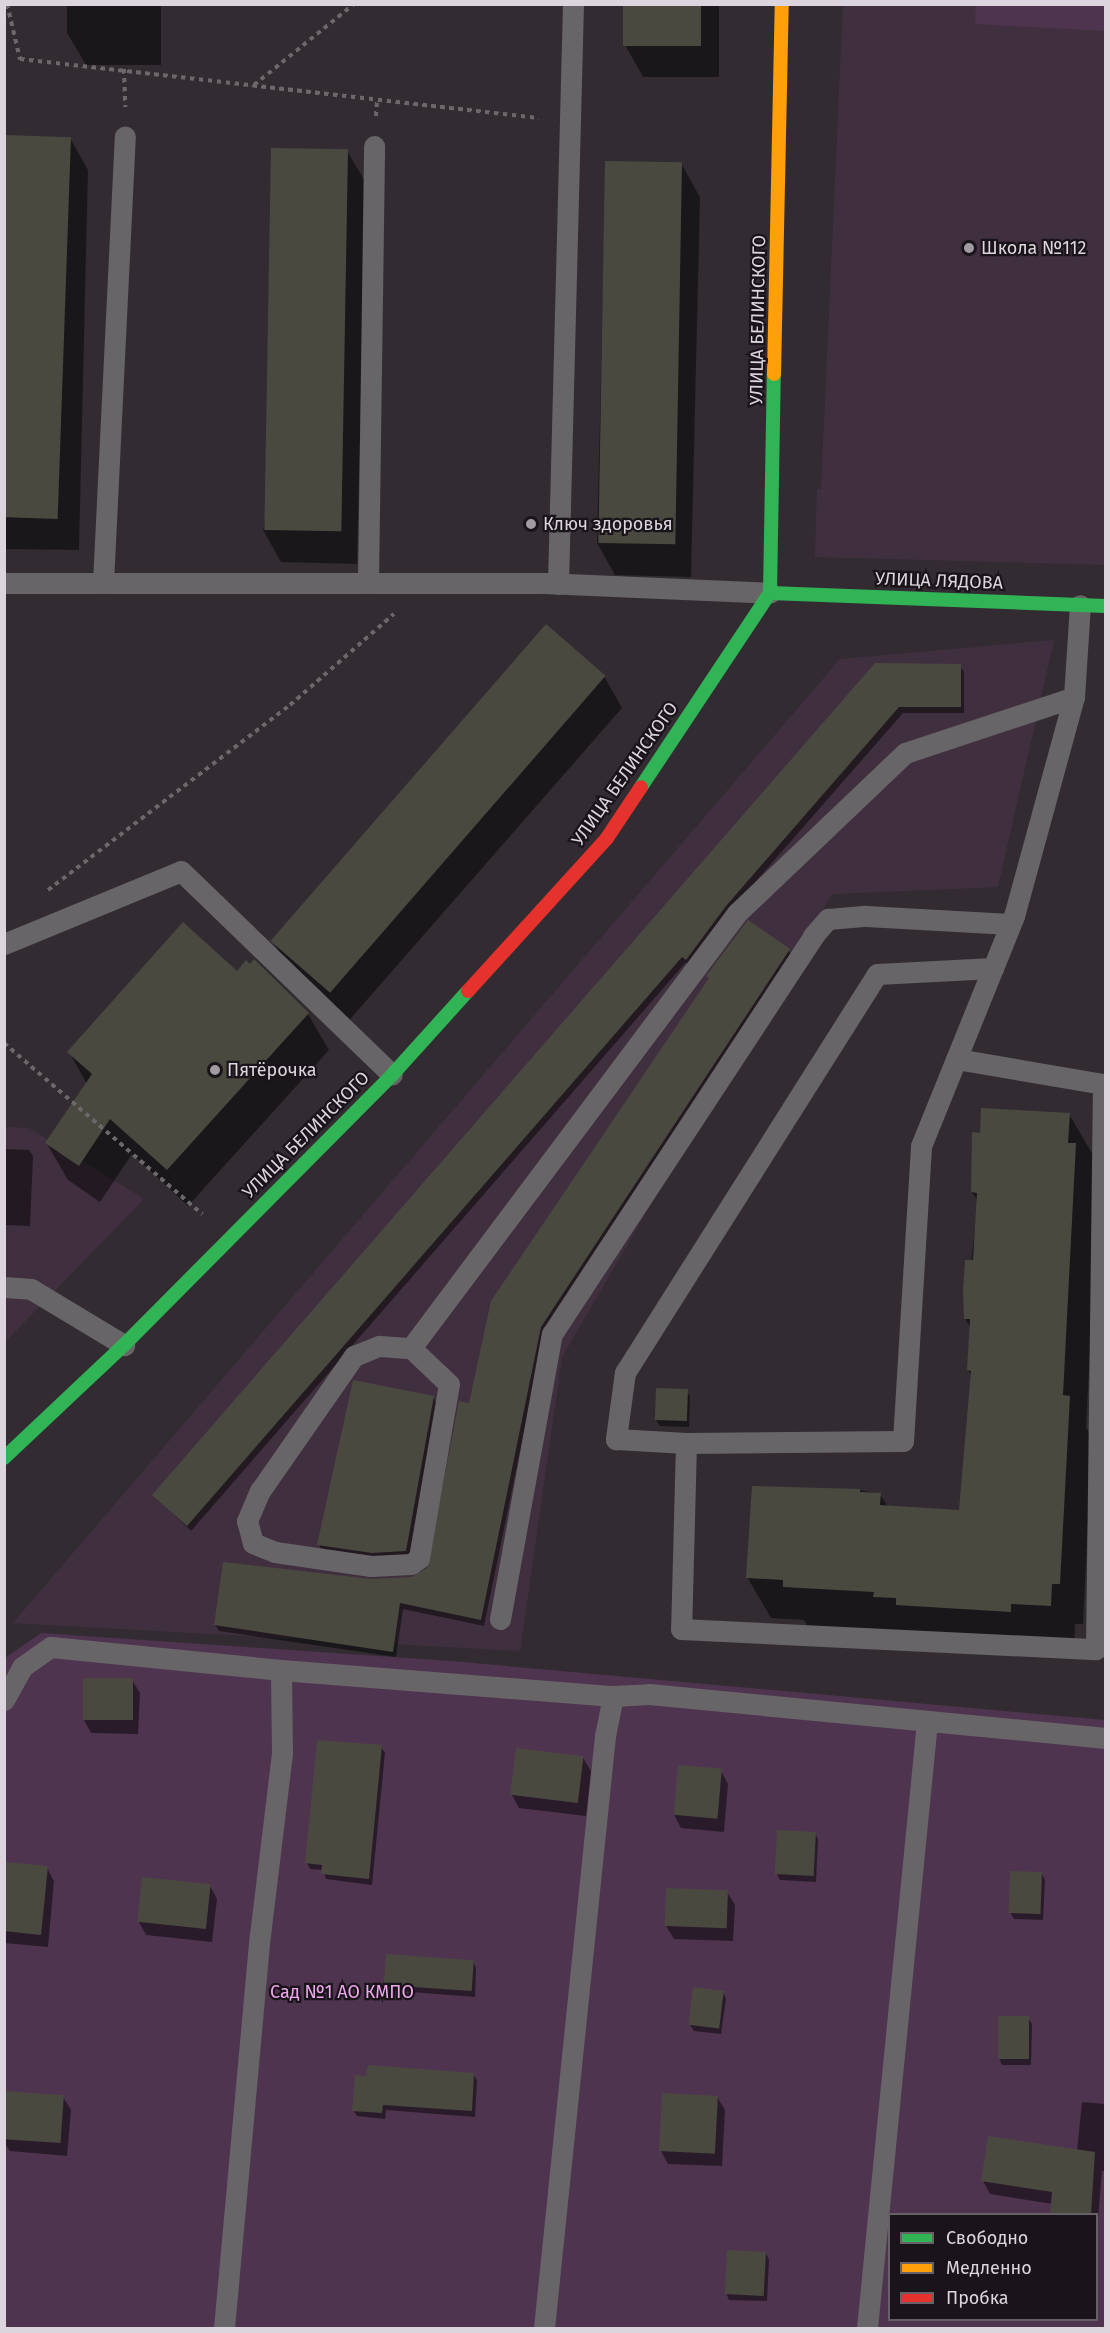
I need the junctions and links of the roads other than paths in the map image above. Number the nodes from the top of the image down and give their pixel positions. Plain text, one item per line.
1 (573, 4) edge
2 (782, 4) edge
3 (125, 137) road end
4 (374, 146) dead end
5 (4, 583) edge
6 (103, 583) junction
7 (368, 583) junction
8 (558, 584) junction
9 (770, 592) junction
10 (1080, 605) junction
11 (1106, 606) edge
12 (1074, 698) junction
13 (1010, 924) junction
14 (4, 944) edge
15 (993, 968) junction
16 (956, 1059) junction
17 (392, 1075) junction
18 (4, 1287) edge
19 (124, 1345) junction
20 (411, 1348) junction
21 (686, 1443) junction
22 (4, 1458) edge
23 (500, 1619) dead end
24 (281, 1671) junction
25 (613, 1696) junction
26 (4, 1700) edge
27 (927, 1721) junction
28 (1106, 1738) edge
29 (224, 2328) edge
30 (544, 2328) edge
31 (867, 2328) edge

1 - 8 lane
2 - 9 street, УЛИЦА БЕЛИНСКОГО
3 - 6 lane
4 - 7 lane
5 - 6 lane
6 - 7 lane
7 - 8 lane
8 - 9 lane
9 - 10 street, УЛИЦА ЛЯДОВА
9 - 17 street, УЛИЦА БЕЛИНСКОГО
10 - 11 street, УЛИЦА ЛЯДОВА
10 - 12 lane
12 - 13 lane
12 - 20 lane
13 - 15 lane
13 - 23 lane
14 - 17 lane
15 - 16 lane
15 - 21 lane
16 - 21 lane
16 - 21 lane
17 - 19 street, УЛИЦА БЕЛИНСКОГО
18 - 19 lane
19 - 22 street, УЛИЦА БЕЛИНСКОГО
20 - 20 lane
24 - 25 lane
24 - 26 lane
24 - 29 lane
25 - 27 lane
25 - 30 lane
27 - 28 lane
27 - 31 lane

